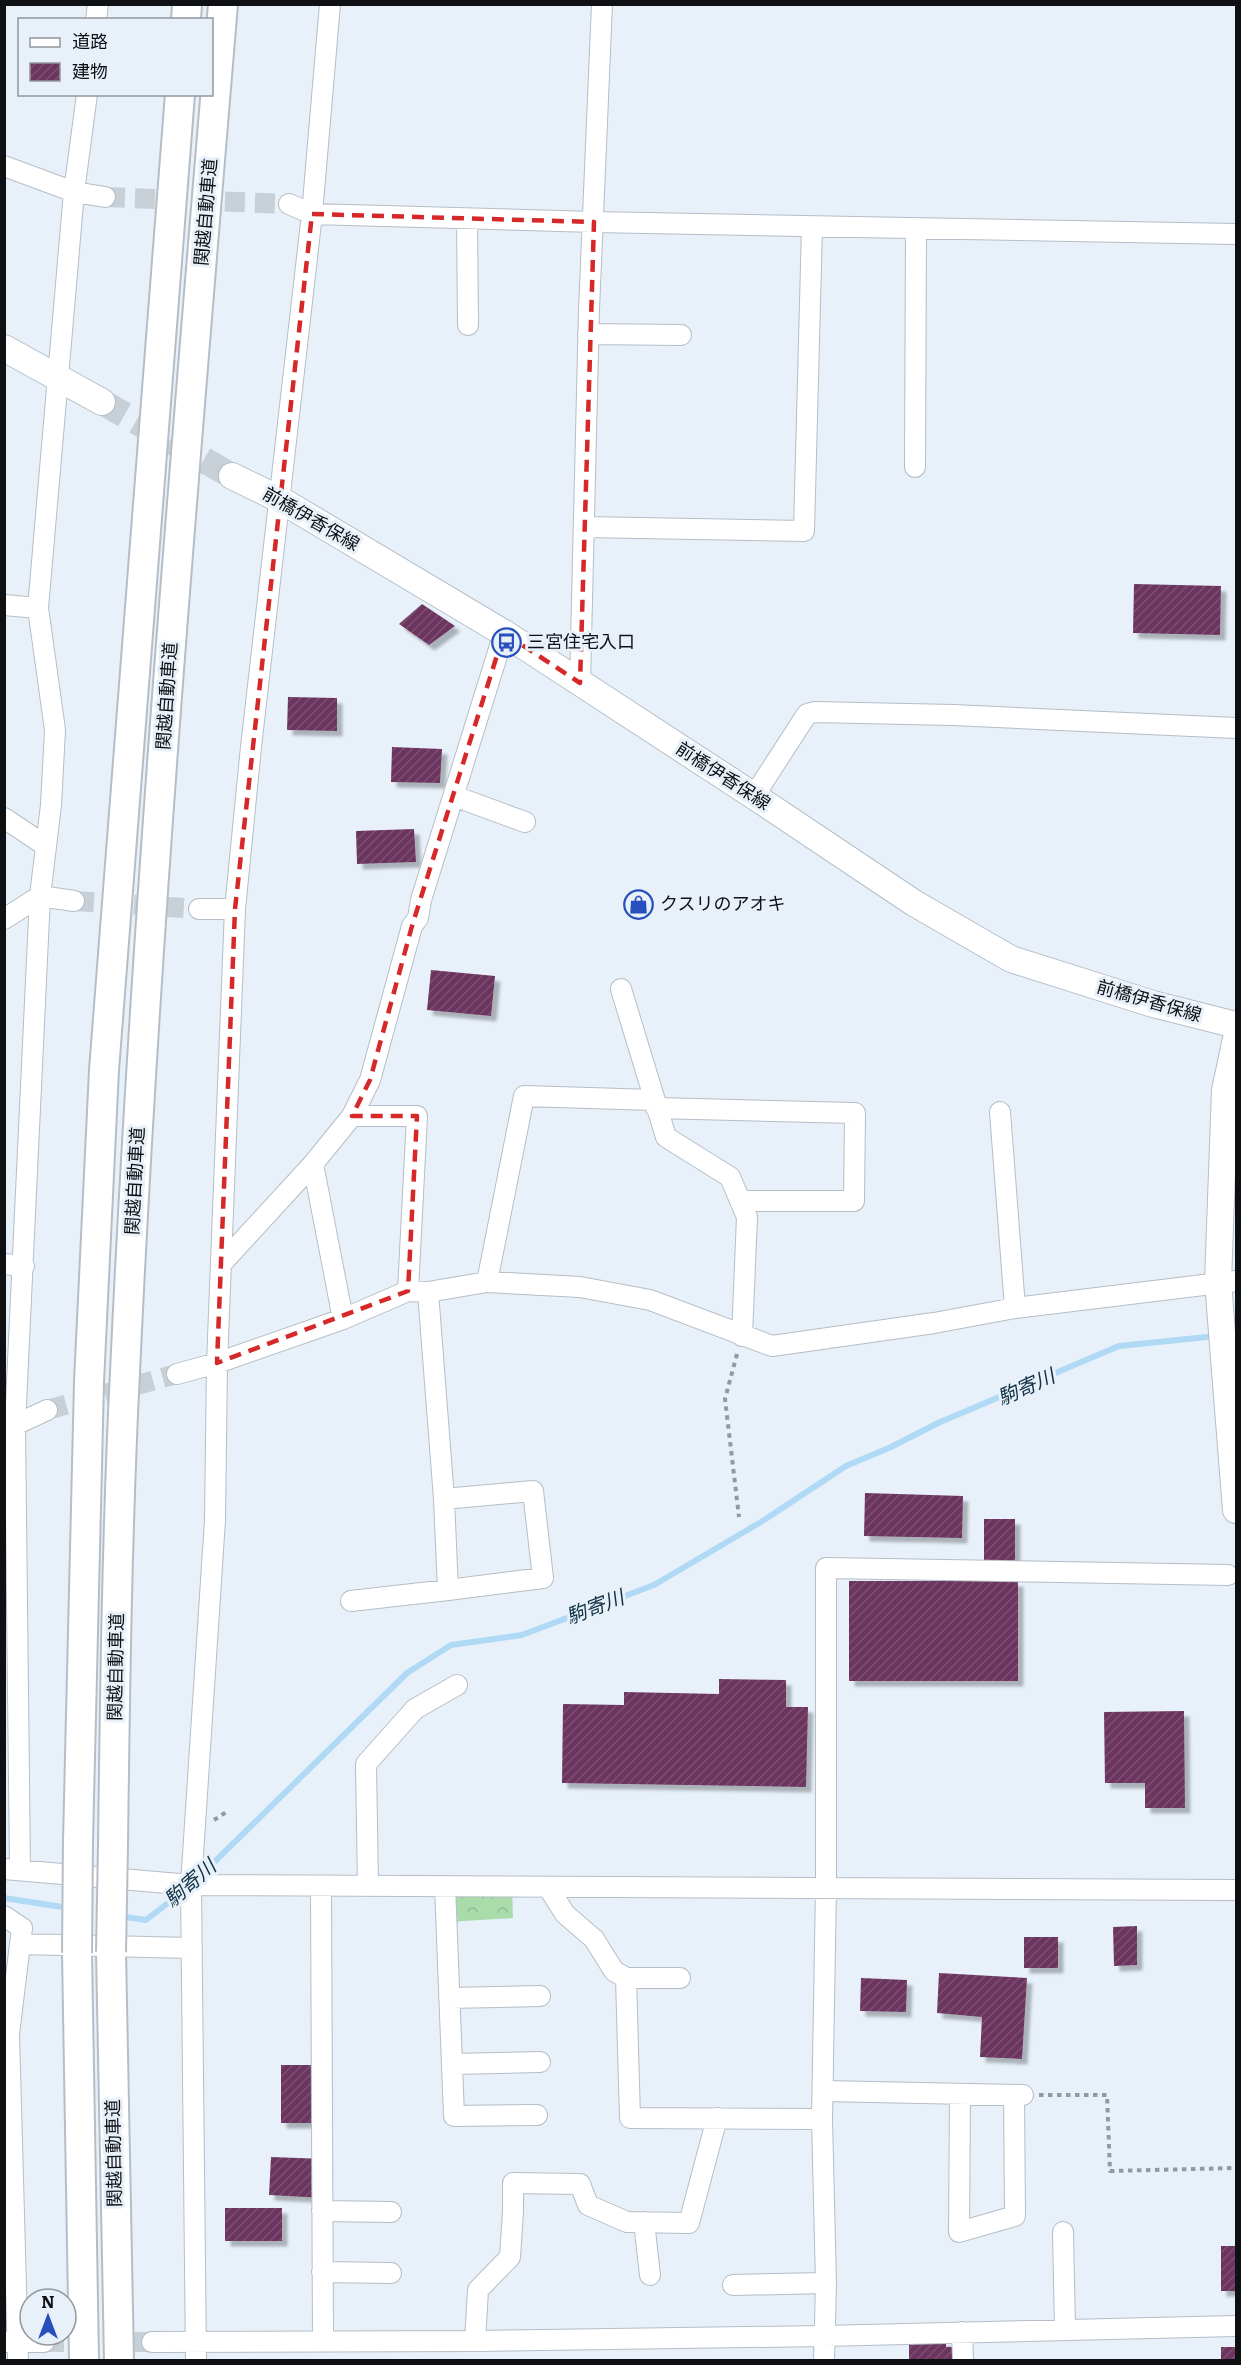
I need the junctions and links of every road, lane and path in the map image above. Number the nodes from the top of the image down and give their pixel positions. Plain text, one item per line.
1 (223, 4) edge
2 (330, 4) edge
3 (602, 4) edge
4 (87, 96) edge
5 (180, 96) edge
6 (4, 166) edge
7 (74, 192) junction
8 (105, 197) tunnel mouth
9 (289, 204) tunnel mouth
10 (312, 214) junction
11 (467, 219) junction
12 (594, 222) junction
13 (812, 227) junction
14 (916, 229) junction
15 (1236, 234) edge
16 (468, 325) dead end
17 (588, 334) junction
18 (681, 336) dead end
19 (4, 348) edge
20 (59, 379) junction
21 (102, 402) tunnel mouth
22 (915, 467) dead end
23 (232, 476) tunnel mouth
24 (279, 499) junction
25 (584, 526) junction
26 (4, 605) edge
27 (38, 608) junction
28 (504, 633) junction
29 (580, 683) junction
30 (1236, 728) edge
31 (454, 796) junction
32 (754, 796) junction
33 (4, 818) edge
34 (525, 822) dead end
35 (46, 846) junction
36 (40, 896) junction
37 (74, 901) tunnel mouth
38 (199, 909) tunnel mouth
39 (235, 909) junction
40 (4, 919) edge
41 (621, 989) dead end
42 (1236, 1025) edge
43 (1236, 1039) edge
44 (655, 1104) junction
45 (1000, 1112) dead end
46 (352, 1116) junction
47 (313, 1164) junction
48 (741, 1201) junction
49 (223, 1262) junction
50 (14, 1265) edge
51 (1227, 1281) edge
52 (487, 1282) junction
53 (408, 1291) junction
54 (428, 1292) junction
55 (1015, 1308) junction
56 (343, 1319) junction
57 (742, 1336) junction
58 (217, 1363) junction
59 (177, 1374) tunnel mouth
60 (46, 1410) tunnel mouth
61 (10, 1425) edge
62 (444, 1499) junction
63 (1236, 1510) edge
64 (739, 1517) dead end
65 (1228, 1575) dead end
66 (448, 1590) junction
67 (351, 1601) dead end
68 (457, 1685) dead end
69 (12, 1870) edge
70 (191, 1885) junction
71 (321, 1886) junction
72 (368, 1886) junction
73 (445, 1886) junction
74 (548, 1887) junction
75 (826, 1888) junction
76 (1236, 1890) edge
77 (4, 1916) edge
78 (21, 1936) junction
79 (191, 1948) junction
80 (626, 1978) junction
81 (680, 1978) dead end
82 (540, 1996) dead end
83 (449, 1998) junction
84 (540, 2062) dead end
85 (452, 2064) junction
86 (823, 2091) junction
87 (960, 2094) junction
88 (1019, 2095) junction
89 (537, 2115) dead end
90 (717, 2118) junction
91 (822, 2119) junction
92 (1236, 2168) edge
93 (322, 2211) junction
94 (391, 2212) dead end
95 (644, 2222) junction
96 (1063, 2232) dead end
97 (322, 2272) junction
98 (391, 2273) dead end
99 (650, 2276) dead end
100 (826, 2283) junction
101 (733, 2285) dead end
102 (1236, 2326) edge
103 (1065, 2330) junction
104 (962, 2332) junction
105 (824, 2336) junction
106 (196, 2341) junction
107 (322, 2341) junction
108 (475, 2341) junction
109 (152, 2342) tunnel mouth
110 (13, 2348) edge
111 (84, 2361) edge
112 (119, 2361) edge
113 (196, 2361) edge
114 (824, 2361) edge
115 (963, 2361) edge

1 - 112 highway, 関越自動車道, bridge
2 - 10 street
3 - 12 street
4 - 7 street
5 - 111 highway, 関越自動車道, bridge
6 - 7 street
7 - 8 street
7 - 20 street
9 - 10 street
10 - 11 street
10 - 24 street
11 - 12 street
11 - 16 street
12 - 13 street
12 - 17 street
13 - 14 street
13 - 25 street
14 - 15 street
14 - 22 street
17 - 18 street
17 - 25 street
19 - 20 main road
20 - 21 main road
20 - 27 street
23 - 24 main road, 前橋伊香保線
24 - 28 main road, 前橋伊香保線
24 - 39 street
25 - 29 street
26 - 27 street
27 - 35 street
28 - 29 main road, 前橋伊香保線
28 - 31 street
29 - 32 main road, 前橋伊香保線
30 - 32 street
31 - 34 street
31 - 46 street
32 - 42 main road, 前橋伊香保線
33 - 35 street
35 - 36 street
36 - 37 street
36 - 40 street
36 - 50 street
38 - 39 street
39 - 49 street
41 - 44 street
43 - 51 main road
44 - 48 street
44 - 48 street
44 - 52 street
45 - 55 street
46 - 47 street
46 - 53 street
47 - 49 street
47 - 56 street
48 - 57 street
49 - 58 street
50 - 61 street
51 - 55 street
51 - 63 main road
52 - 54 street
52 - 57 street
53 - 54 street
53 - 56 street
54 - 62 street
55 - 57 street
56 - 58 street
57 - 64 path
58 - 59 street
58 - 70 street
60 - 61 street
61 - 69 street
62 - 66 street
62 - 66 street
65 - 75 street
66 - 67 street
68 - 72 street
69 - 70 street
70 - 71 street
70 - 79 street
71 - 72 street
71 - 93 street
72 - 73 street
73 - 74 street
73 - 83 street
74 - 75 street
74 - 80 street
75 - 76 street
75 - 86 street
77 - 78 street
78 - 79 street
78 - 110 street
79 - 106 street
80 - 81 street
80 - 90 street
82 - 83 street
83 - 85 street
84 - 85 street
85 - 89 street
86 - 87 street
86 - 91 street
87 - 88 street
87 - 88 street
88 - 92 path
90 - 91 street
90 - 95 street
91 - 100 street
93 - 94 street
93 - 97 street
95 - 99 street
95 - 108 street
96 - 103 street
97 - 98 street
97 - 107 street
100 - 101 street
100 - 105 street
102 - 103 street
103 - 104 street
104 - 105 street
104 - 115 street
105 - 108 street
105 - 114 street
106 - 107 street
106 - 109 street
106 - 113 street
107 - 108 street

